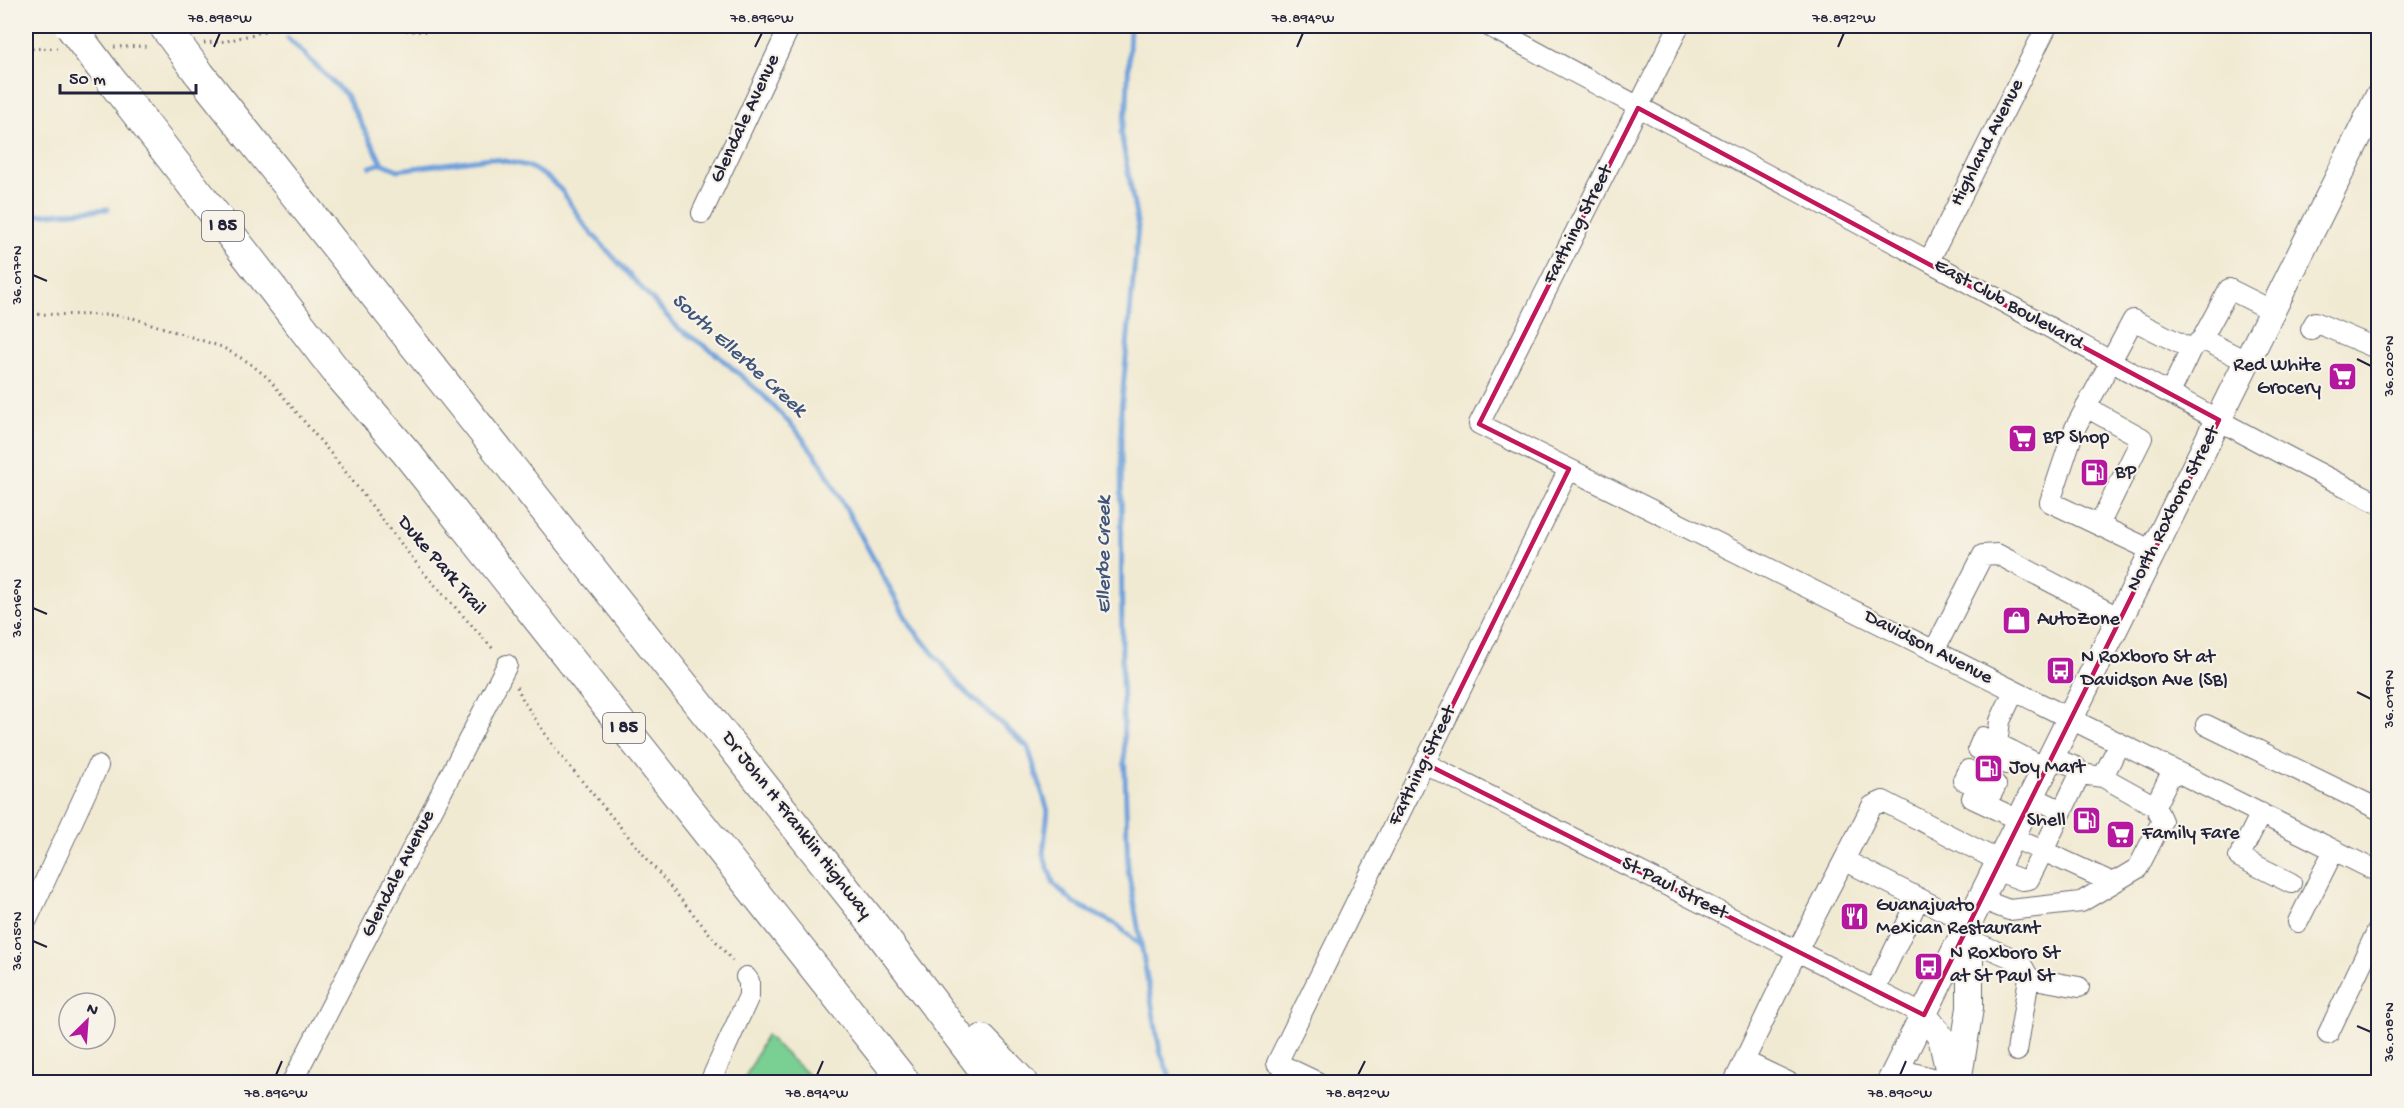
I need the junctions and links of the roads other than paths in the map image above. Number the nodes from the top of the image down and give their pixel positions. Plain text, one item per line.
1 (790, 26) edge
2 (1489, 26) edge
3 (1678, 26) edge
4 (2047, 26) edge
5 (161, 35) edge
6 (67, 37) edge
7 (2379, 97) edge
8 (1638, 108) junction
9 (702, 213) dead end
10 (1929, 261) junction
11 (2273, 311) junction
12 (2311, 329) dead end
13 (2197, 344) junction
14 (2379, 350) edge
15 (2110, 360) junction
16 (2248, 362) junction
17 (2170, 393) junction
18 (2086, 407) junction
19 (2219, 420) junction
20 (1479, 424) joint
21 (1569, 469) junction
22 (2379, 502) edge
23 (2099, 525) junction
24 (2153, 551) junction
25 (2120, 618) junction
26 (1934, 651) junction
27 (507, 665) road end
28 (2014, 691) junction
29 (2069, 719) junction
30 (2206, 725) dead end
31 (2120, 744) junction
32 (2048, 762) junction
33 (1424, 763) junction
34 (98, 766) dead end
35 (2173, 770) junction
36 (2080, 774) junction
37 (2103, 777) junction
38 (1981, 779) dead end
39 (2031, 796) junction
40 (2155, 806) junction
41 (2379, 809) edge
42 (2062, 811) junction
43 (2261, 813) junction
44 (2015, 828) junction
45 (2334, 850) junction
46 (2043, 851) junction
47 (1844, 860) junction
48 (1997, 866) junction
49 (2379, 872) edge
50 (2113, 883) junction
51 (2291, 883) dead end
52 (1919, 898) junction
53 (1973, 920) junction
54 (26, 922) edge
55 (2298, 922) dead end
56 (2379, 929) edge
57 (881, 934) junction
58 (1797, 951) junction
59 (746, 977) road end
60 (2029, 978) junction
61 (2079, 987) dead end
62 (1875, 990) junction
63 (1924, 1015) junction
64 (2328, 1034) dead end
65 (2017, 1051) dead end
66 (1744, 1061) junction
67 (292, 1083) edge
68 (710, 1083) edge
69 (905, 1083) edge
70 (993, 1083) edge
71 (1022, 1083) edge
72 (1317, 1083) edge
73 (1734, 1083) edge
74 (1788, 1083) edge
75 (1891, 1083) edge
76 (1935, 1083) edge
77 (1951, 1083) edge
78 (1958, 1083) edge

1 - 9 street, Glendale Avenue
2 - 8 street, East Club Boulevard
3 - 8 street, Farthing Street
4 - 10 street, Highland Avenue
5 - 57 highway, Dr John H Franklin Highway, bridge
6 - 69 highway, I 85, bridge
7 - 11 main road, North Roxboro Street
8 - 10 street, East Club Boulevard
8 - 20 street, Farthing Street
10 - 15 street, East Club Boulevard
11 - 13 street
11 - 16 main road, North Roxboro Street
12 - 14 street
13 - 15 street
13 - 16 street
13 - 17 street
15 - 17 street, East Club Boulevard
15 - 18 street
16 - 19 main road, North Roxboro Street
17 - 19 street, East Club Boulevard
18 - 23 street
18 - 23 street
19 - 22 street, East Club Boulevard
19 - 24 main road, North Roxboro Street
20 - 21 street, Davidson Avenue
21 - 26 street, Davidson Avenue
21 - 33 street, Farthing Street
23 - 24 street
24 - 25 main road, North Roxboro Street
25 - 26 street
25 - 29 main road, North Roxboro Street
26 - 28 street, Davidson Avenue
27 - 67 street, Glendale Avenue
28 - 29 street, Davidson Avenue
28 - 32 street
29 - 31 street, Davidson Avenue
29 - 32 main road, North Roxboro Street
30 - 41 street
31 - 35 street, Davidson Avenue
31 - 37 street
32 - 36 street
32 - 39 main road, North Roxboro Street
33 - 58 street, St Paul Street
33 - 72 street, Farthing Street
34 - 54 street
35 - 40 street
35 - 43 street, Davidson Avenue
36 - 37 street
36 - 42 street
37 - 40 street
38 - 44 street
39 - 42 street
39 - 44 main road, North Roxboro Street
40 - 50 street
42 - 46 street
43 - 45 street, Davidson Avenue
43 - 51 street
44 - 46 street
44 - 48 main road, North Roxboro Street
45 - 49 street, Davidson Avenue
45 - 55 street
46 - 48 street
46 - 50 street
47 - 48 street
47 - 52 street
47 - 58 street
48 - 53 main road, North Roxboro Street
50 - 53 street
52 - 53 street
52 - 62 street
53 - 60 street
53 - 63 main road, North Roxboro Street
53 - 78 main road
56 - 64 street
57 - 70 highway, Dr John H Franklin Highway
57 - 71 highway
58 - 62 street, St Paul Street
58 - 66 street
59 - 68 street
60 - 61 street
60 - 65 street
62 - 63 street, St Paul Street
63 - 75 main road, North Roxboro Street
63 - 77 main road
66 - 73 street
66 - 74 street
75 - 76 main road

